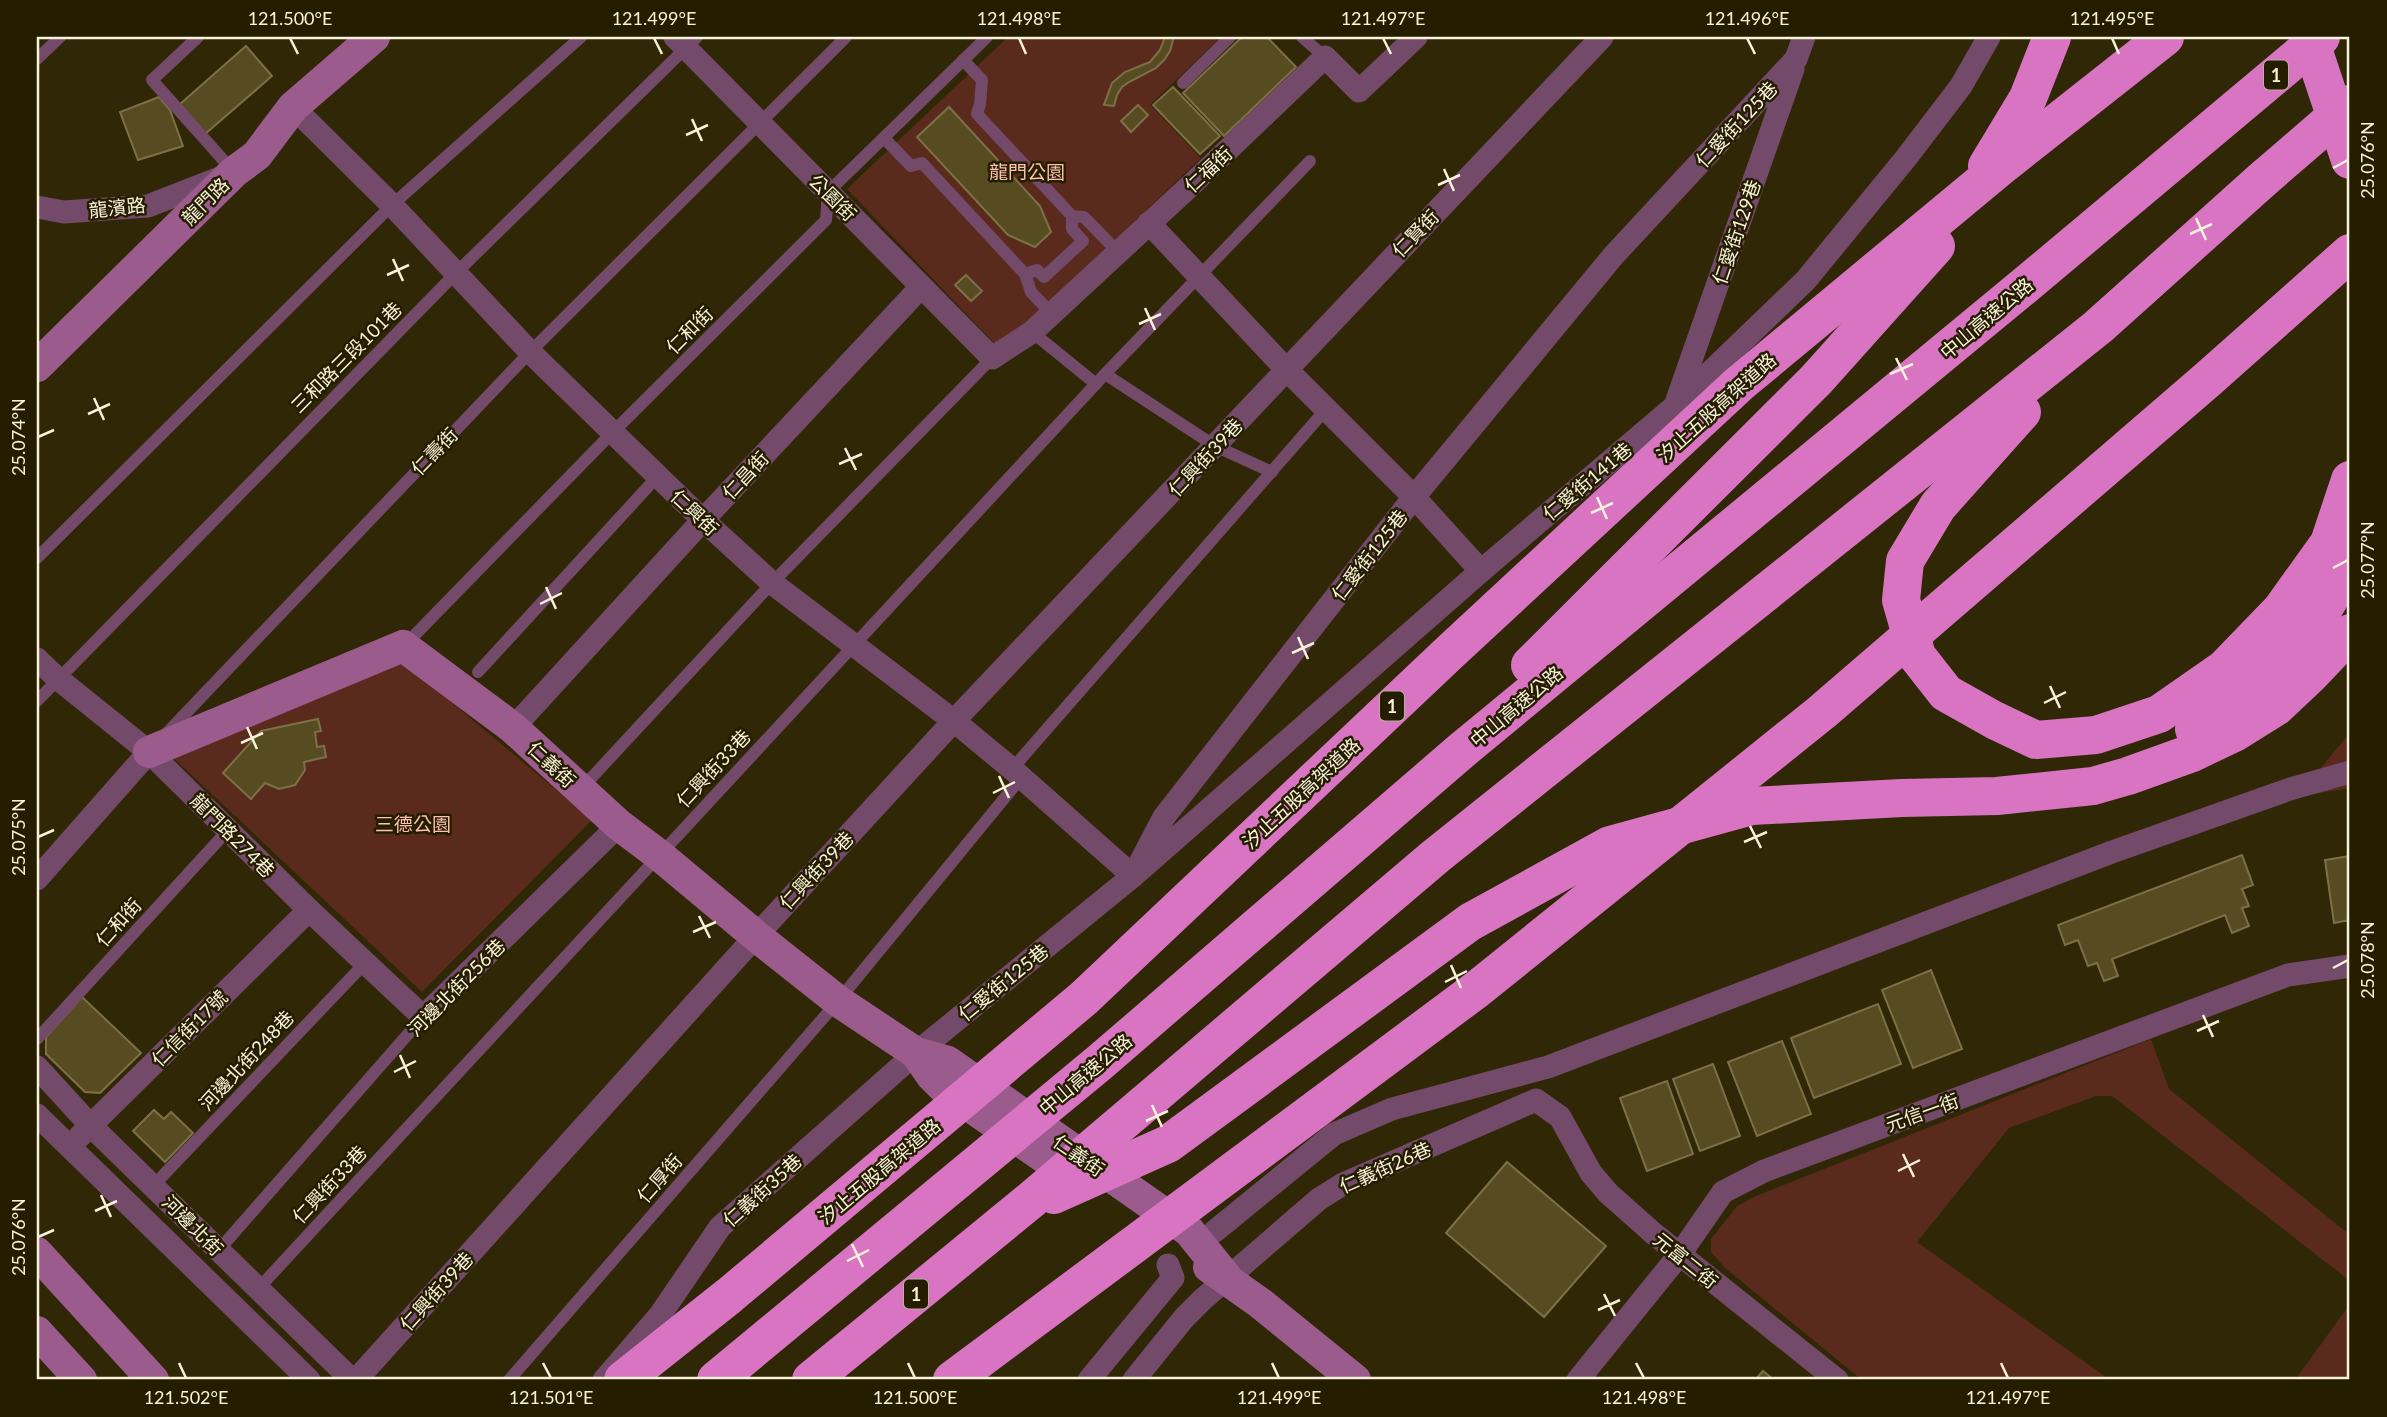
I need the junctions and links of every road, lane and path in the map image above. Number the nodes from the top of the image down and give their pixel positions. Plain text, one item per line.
1 (60, 37) edge
2 (198, 37) edge
3 (374, 37) edge
4 (581, 37) edge
5 (846, 37) edge
6 (1230, 37) edge
7 (1302, 37) edge
8 (1416, 37) edge
9 (1602, 37) edge
10 (1804, 37) edge
11 (1989, 37) edge
12 (2052, 37) edge
13 (2165, 37) edge
14 (2309, 37) edge
15 (2321, 37) edge
16 (985, 38) edge
17 (686, 40) edge
18 (1325, 57) junction
19 (37, 59) edge
20 (1796, 59) junction
21 (963, 60) junction
22 (1183, 83) dead end
23 (2350, 104) edge
24 (293, 107) junction
25 (761, 123) junction
26 (884, 138) junction
27 (2350, 159) edge
28 (1310, 161) dead end
29 (234, 172) junction
30 (828, 192) junction
31 (392, 205) junction
32 (37, 207) edge
33 (1072, 216) junction
34 (1149, 223) junction
35 (1118, 252) junction
36 (2350, 253) edge
37 (456, 273) junction
38 (1025, 274) junction
39 (1200, 275) junction
40 (921, 286) junction
41 (1051, 313) junction
42 (2098, 327) junction
43 (1032, 332) junction
44 (530, 352) junction
45 (992, 358) junction
46 (37, 366) edge
47 (1286, 369) junction
48 (1100, 379) junction
49 (1675, 406) junction
50 (1327, 408) junction
51 (611, 433) junction
52 (1216, 446) junction
53 (1272, 472) junction
54 (657, 477) junction
55 (2350, 480) edge
56 (1415, 497) junction
57 (703, 520) junction
58 (37, 558) edge
59 (2350, 562) edge
60 (1481, 571) junction
61 (772, 583) junction
62 (2350, 633) edge
63 (852, 645) junction
64 (403, 646) junction
65 (37, 659) edge
66 (478, 672) dead end
67 (57, 678) junction
68 (37, 701) edge
69 (954, 721) junction
70 (513, 728) junction
71 (149, 752) junction
72 (2350, 772) edge
73 (1017, 773) junction
74 (580, 790) junction
75 (2055, 791) junction
76 (619, 825) junction
77 (228, 830) junction
78 (659, 855) junction
79 (1133, 876) junction
80 (37, 879) edge
81 (1309, 882) junction
82 (309, 910) junction
83 (756, 936) junction
84 (366, 962) junction
85 (2350, 966) edge
86 (838, 1001) junction
87 (423, 1017) junction
88 (37, 1039) edge
89 (916, 1052) junction
90 (37, 1066) edge
91 (37, 1115) edge
92 (1560, 1117) joint
93 (90, 1125) junction
94 (69, 1147) junction
95 (154, 1185) junction
96 (1029, 1203) junction
97 (1215, 1231) dead end
98 (218, 1251) junction
99 (37, 1253) edge
100 (1680, 1254) junction
101 (1168, 1265) dead end
102 (1227, 1278) junction
103 (258, 1289) junction
104 (37, 1332) edge
105 (81, 1380) edge
106 (153, 1380) edge
107 (309, 1380) edge
108 (354, 1380) edge
109 (509, 1380) edge
110 (604, 1380) edge
111 (623, 1380) edge
112 (716, 1380) edge
113 (811, 1380) edge
114 (952, 1380) edge
115 (1089, 1380) edge
116 (1134, 1380) edge
117 (1355, 1380) edge
118 (1578, 1380) edge
119 (1838, 1380) edge

1 - 19 lane
2 - 29 lane
3 - 24 street, 龍門路
4 - 31 lane
5 - 25 lane, 仁壽街
6 - 22 lane
7 - 18 lane
8 - 18 street
9 - 47 street, 仁賢街
10 - 20 street, 仁愛街125巷
11 - 49 street, 仁愛街141巷
12 - 81 highway
13 - 111 highway, 汐止五股高架道路 / 1
14 - 27 highway
15 - 81 highway, 中山高速公路 / 1
16 - 21 lane
17 - 25 street, 公園街
17 - 37 lane, 三和路三段101巷
18 - 34 street, 仁福街
20 - 49 street, 仁愛街129巷
20 - 56 street, 仁愛街125巷
21 - 26 lane
21 - 33 lane
23 - 42 highway, 1
24 - 29 street, 龍門路
24 - 31 street, 仁興街
25 - 30 street, 公園街
25 - 44 lane, 仁壽街
26 - 30 lane
26 - 38 lane
28 - 39 lane, 仁興街33巷
29 - 32 street, 龍濱路
29 - 46 street, 龍門路
30 - 40 street, 公園街
30 - 51 lane, 仁和街
31 - 37 street, 仁興街
31 - 58 lane
33 - 35 lane
33 - 38 lane
34 - 35 street, 仁福街
34 - 39 street
35 - 41 street, 仁福街
36 - 114 highway
37 - 44 street, 仁興街
37 - 67 lane, 三和路三段101巷
38 - 41 lane
39 - 47 street
39 - 48 lane, 仁興街33巷
40 - 45 street, 公園街
40 - 57 street, 仁昌街
41 - 43 street, 仁福街
42 - 55 highway
42 - 96 highway, 1
43 - 45 street, 仁福街
43 - 48 lane
44 - 51 street, 仁興街
44 - 71 lane, 仁壽街
45 - 61 lane
47 - 50 street
47 - 52 street, 仁興街39巷
48 - 52 lane
48 - 63 lane, 仁興街33巷
49 - 60 street, 仁愛街141巷
50 - 53 lane, 仁厚街
50 - 56 street
51 - 54 street, 仁興街
51 - 64 lane, 仁和街
52 - 53 lane
52 - 69 street, 仁興街39巷
53 - 73 lane, 仁厚街
54 - 57 street, 仁興街
54 - 66 lane
56 - 60 street
56 - 79 street, 仁愛街125巷
57 - 61 street, 仁興街
57 - 70 street, 仁昌街
59 - 75 highway
60 - 79 street, 仁愛街141巷
61 - 63 street, 仁興街
61 - 74 lane
62 - 75 highway
63 - 69 street, 仁興街
63 - 78 lane, 仁興街33巷
64 - 70 street, 仁義街
64 - 71 street
65 - 67 street, 龍門路274巷
67 - 68 lane, 三和路三段101巷
67 - 71 street, 龍門路274巷
69 - 73 street, 仁興街
69 - 83 street, 仁興街39巷
70 - 74 street, 仁義街
71 - 77 street, 龍門路274巷
71 - 80 street, 仁壽街
72 - 97 street
73 - 79 street, 仁興街
73 - 86 lane, 仁厚街
74 - 76 street, 仁義街
75 - 96 highway
76 - 78 street, 仁義街
76 - 87 street, 河邊北街256巷
77 - 82 street, 龍門路274巷
77 - 88 lane, 仁和街
78 - 83 street, 仁義街
78 - 103 lane, 仁興街33巷
79 - 89 street, 仁愛街125巷
81 - 112 highway, 中山高速公路 / 1
82 - 84 street, 龍門路274巷
82 - 93 street, 仁信街17號
83 - 86 street, 仁義街
83 - 108 street, 仁興街39巷
84 - 87 street, 龍門路274巷
84 - 95 lane, 河邊北街248巷
85 - 100 street, 元信一街
86 - 89 street, 仁義街
86 - 109 lane, 仁厚街
87 - 98 lane, 河邊北街256巷
89 - 102 street, 仁義街
89 - 110 street, 仁義街35巷
90 - 93 street, 河邊北街
91 - 94 street, 河邊北街
92 - 100 street, 元富二街
92 - 102 street, 仁義街26巷
93 - 94 street, 仁信街17號
93 - 95 street, 河邊北街
94 - 107 street, 河邊北街
95 - 98 street, 河邊北街
96 - 113 highway, 1
98 - 103 street, 河邊北街
99 - 106 street
100 - 118 street, 元信一街
100 - 119 street, 元富二街
101 - 115 street
102 - 116 street
102 - 117 street, 仁義街
103 - 108 street, 河邊北街
104 - 105 street

